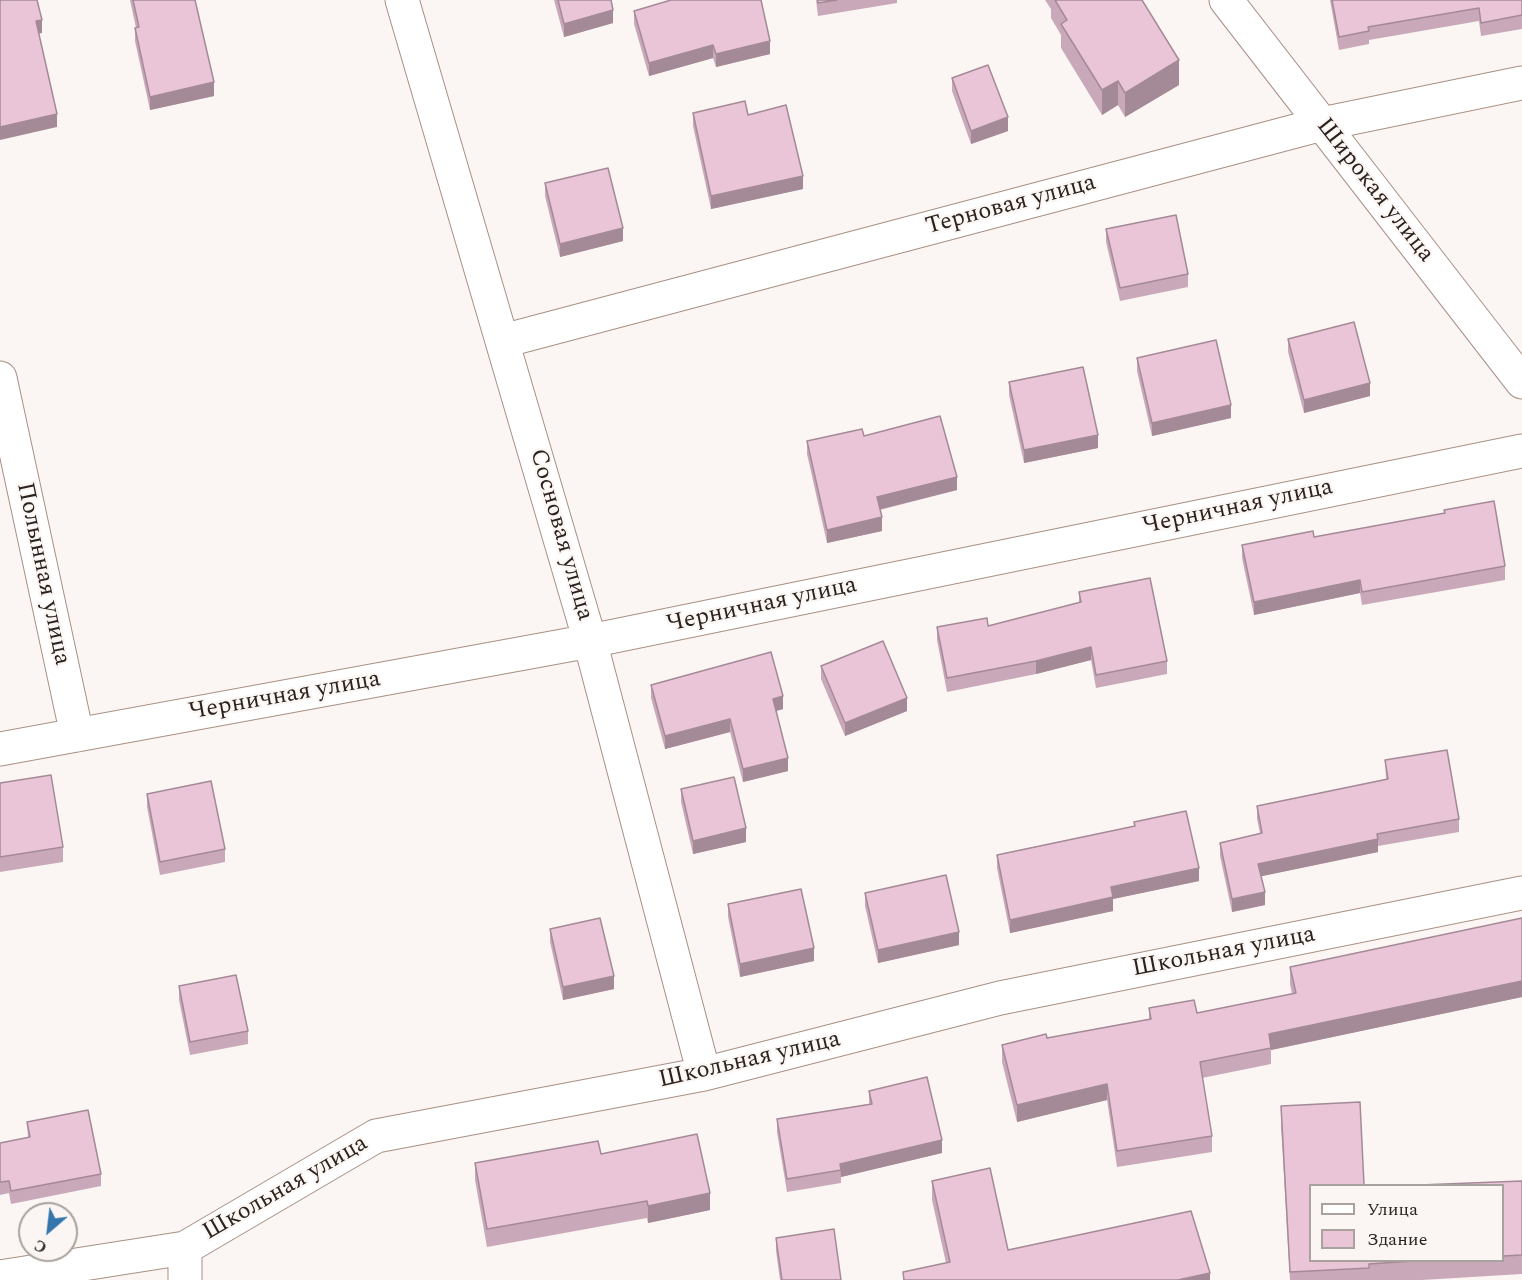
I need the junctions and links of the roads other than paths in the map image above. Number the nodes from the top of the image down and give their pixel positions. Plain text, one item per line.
1 (402, 0) edge
2 (1226, 0) edge
3 (1522, 83) edge
4 (1322, 124) junction
5 (503, 340) junction
6 (0, 378) edge
7 (1522, 382) edge
8 (1522, 451) edge
9 (590, 641) junction
10 (77, 735) junction
11 (0, 749) edge
12 (1522, 893) edge
13 (704, 1074) junction
14 (185, 1248) junction
15 (0, 1277) edge
16 (185, 1280) edge

1 - 5 street, Сосновая улица
2 - 4 street, Широкая улица
3 - 4 street, Терновая улица
4 - 5 street, Терновая улица
4 - 7 street, Широкая улица
5 - 9 street, Сосновая улица
6 - 10 street, Полынная улица
8 - 9 street, Черничная улица
9 - 10 street, Черничная улица
9 - 13 street, Сосновая улица
10 - 11 street, Черничная улица
12 - 13 street, Школьная улица
13 - 14 street, Школьная улица
14 - 15 street, Школьная улица
14 - 16 street

